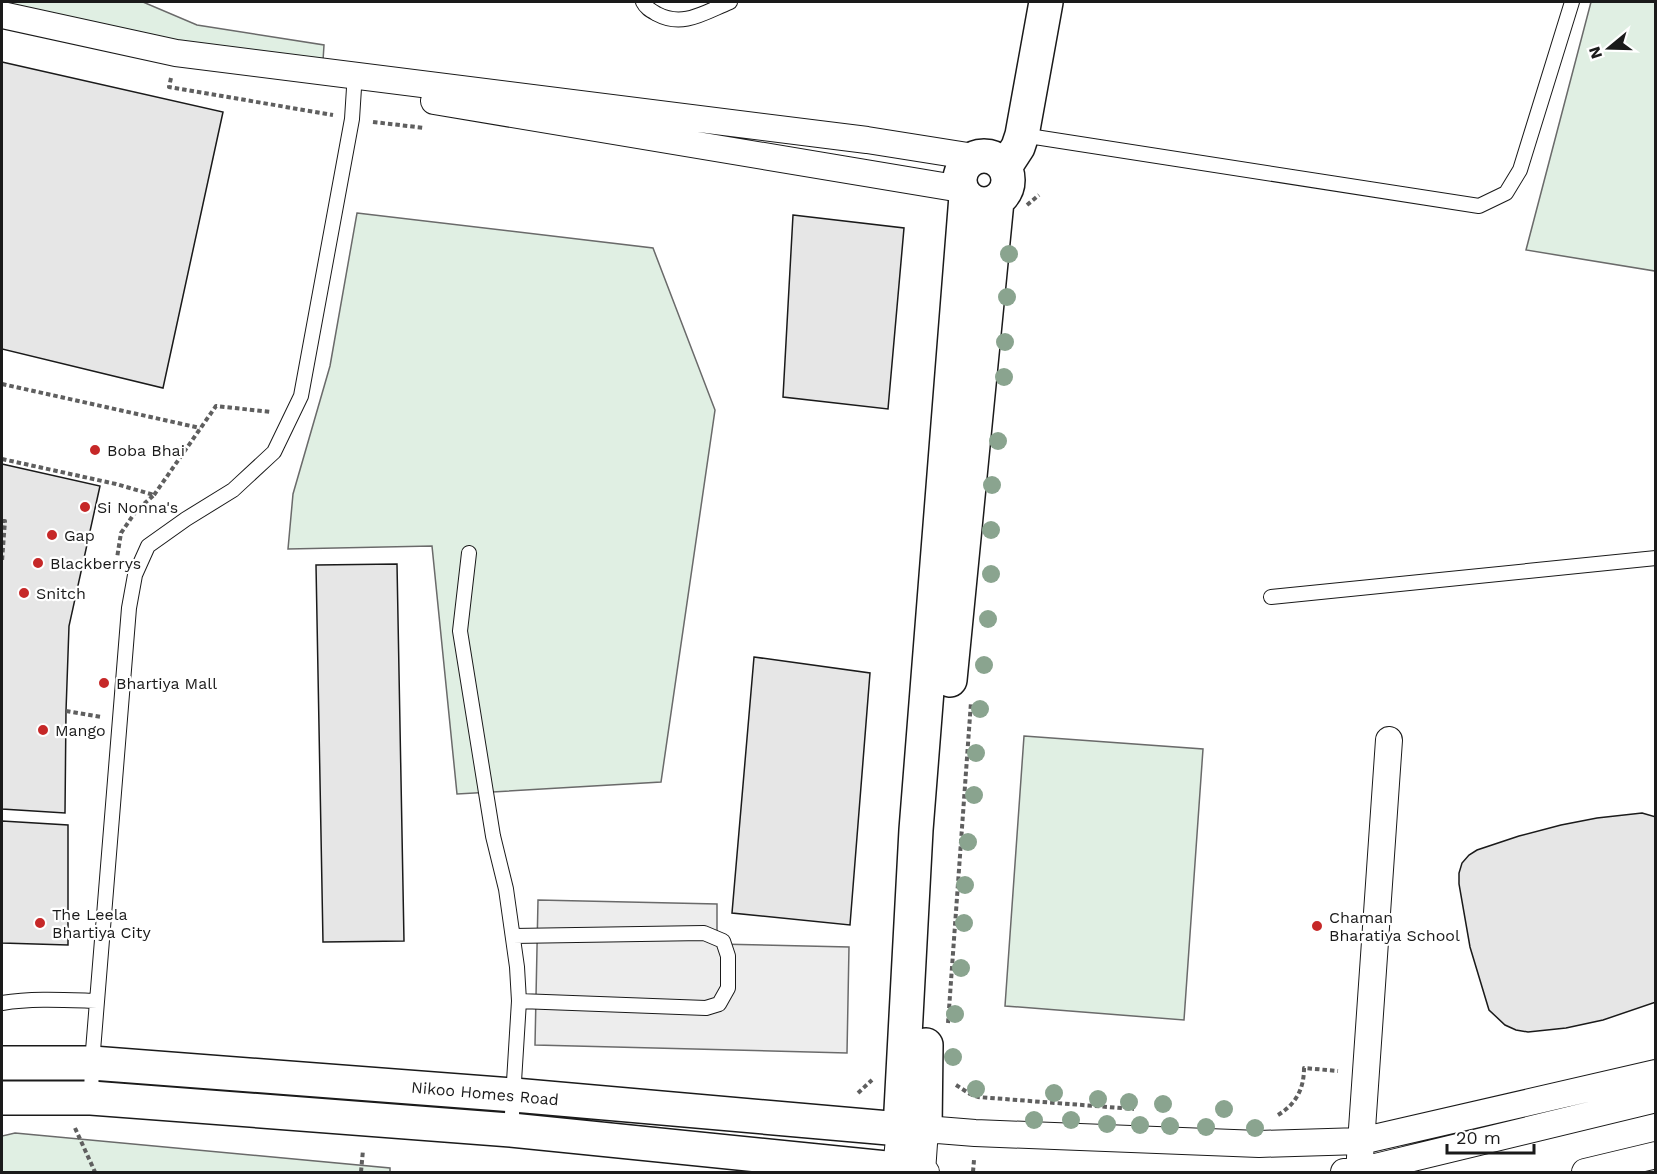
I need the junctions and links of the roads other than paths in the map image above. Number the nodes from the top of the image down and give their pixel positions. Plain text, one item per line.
1 (643, 2) edge
2 (730, 2) edge
3 (1046, 2) edge
4 (1572, 2) edge
5 (2, 15) edge
6 (176, 53) junction
7 (354, 88) junction
8 (1022, 135) junction
9 (990, 162) junction
10 (987, 198) junction
11 (469, 553) dead end
12 (1656, 558) edge
13 (1271, 597) dead end
14 (1389, 740) dead end
15 (513, 936) junction
16 (97, 1001) junction
17 (519, 1001) junction
18 (2, 1003) edge
19 (2, 1063) edge
20 (92, 1063) junction
21 (1656, 1073) edge
22 (514, 1095) junction
23 (2, 1098) edge
24 (1656, 1099) edge
25 (82, 1110) junction
26 (912, 1129) junction
27 (511, 1130) junction
28 (1361, 1141) junction
29 (1656, 1155) edge
30 (1398, 1167) edge
31 (912, 1172) edge
32 (1353, 1172) edge
33 (1585, 1173) edge

1 - 2 lane
3 - 8 street
4 - 8 lane
5 - 6 street
6 - 7 street
6 - 9 street
7 - 10 street
7 - 16 lane
8 - 9 street
9 - 10 street
9 - 10 street
10 - 26 street
11 - 15 lane
12 - 13 lane
14 - 28 street
15 - 17 lane
15 - 17 lane
16 - 18 lane
16 - 20 lane
17 - 22 lane
19 - 20 street, Nikoo Homes Road
20 - 22 street, Nikoo Homes Road
20 - 25 lane
21 - 28 street
22 - 26 street, Nikoo Homes Road
22 - 27 lane
23 - 25 street
24 - 30 street
25 - 27 street
26 - 28 street
26 - 31 street
27 - 31 street
28 - 32 street
29 - 33 street
30 - 32 street

